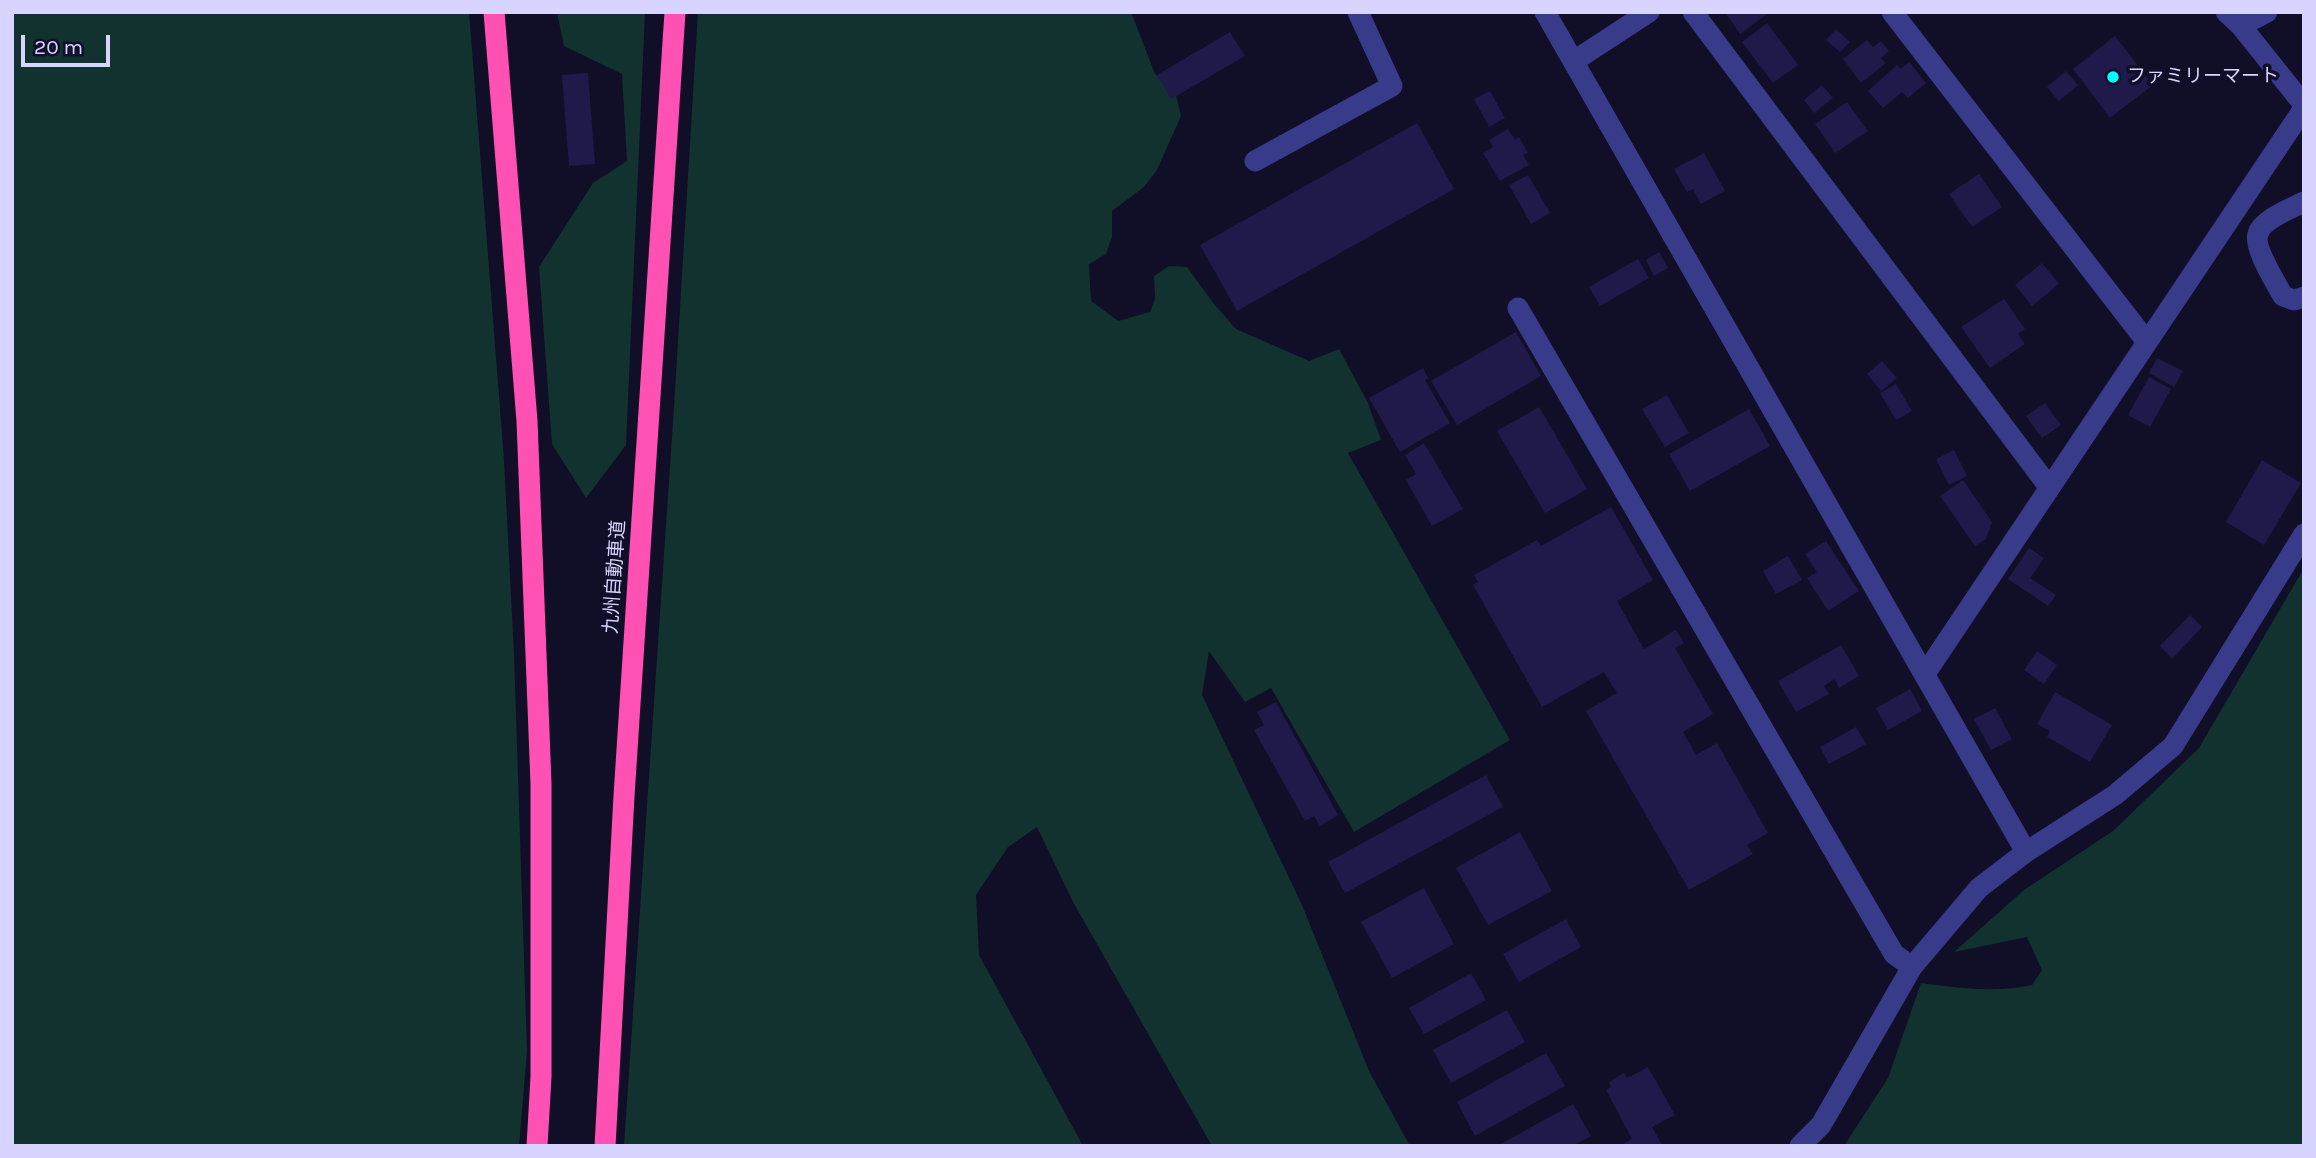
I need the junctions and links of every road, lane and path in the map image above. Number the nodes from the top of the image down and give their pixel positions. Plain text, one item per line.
1 (494, 12) edge
2 (674, 12) edge
3 (1357, 12) edge
4 (1545, 12) edge
5 (1648, 12) edge
6 (1693, 12) edge
7 (1892, 12) edge
8 (2267, 12) edge
9 (2233, 19) edge
10 (1574, 61) junction
11 (2304, 106) edge
12 (1255, 161) dead end
13 (2304, 201) edge
14 (2304, 298) edge
15 (1518, 308) dead end
16 (2147, 342) junction
17 (2049, 487) junction
18 (2304, 534) edge
19 (1925, 674) junction
20 (2026, 852) junction
21 (1912, 967) junction
22 (537, 1146) edge
23 (606, 1146) edge
24 (1800, 1146) edge

1 - 22 highway
2 - 23 highway, 九州自動車道
3 - 12 street
4 - 10 street
5 - 10 street
6 - 17 street
7 - 16 street
8 - 9 street
9 - 11 street
10 - 19 street
11 - 16 street
13 - 14 street
15 - 21 street
16 - 17 street
17 - 19 street
18 - 20 street
19 - 20 street
20 - 21 street
21 - 24 street

